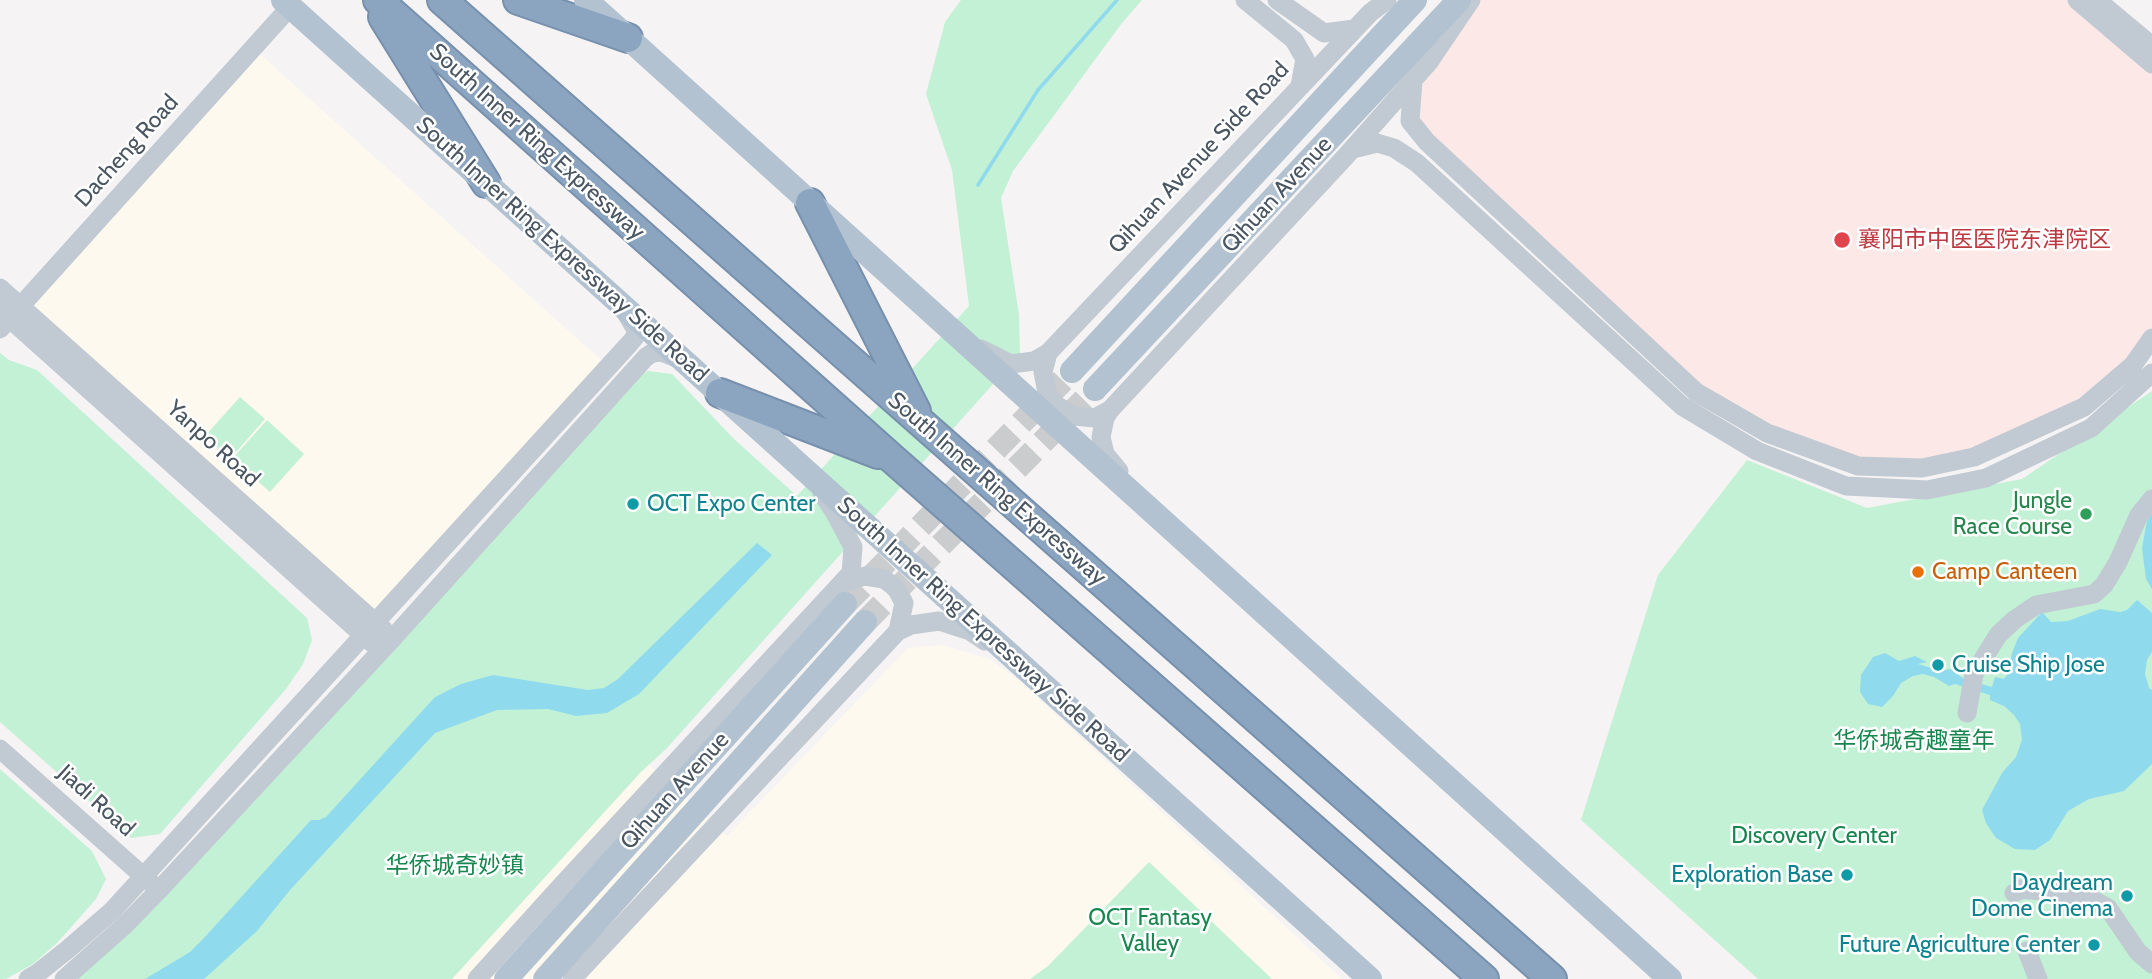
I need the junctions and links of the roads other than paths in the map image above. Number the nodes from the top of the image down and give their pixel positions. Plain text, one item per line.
1 (372, 0) edge
2 (378, 0) edge
3 (442, 0) edge
4 (518, 0) edge
5 (586, 0) edge
6 (1245, 0) edge
7 (1277, 0) edge
8 (1387, 0) edge
9 (1415, 0) edge
10 (1459, 0) edge
11 (1471, 0) edge
12 (2077, 0) edge
13 (2098, 0) edge
14 (287, 3) edge
15 (1354, 29) junction
16 (628, 38) junction
17 (2152, 46) edge
18 (2152, 64) edge
19 (1413, 80) junction
20 (1300, 86) junction
21 (1353, 149) junction
22 (486, 183) junction
23 (810, 203) junction
24 (0, 288) edge
25 (622, 306) junction
26 (8, 316) edge
27 (960, 338) junction
28 (2152, 338) edge
29 (1048, 353) junction
30 (684, 360) junction
31 (1072, 371) tunnel mouth
32 (2152, 373) edge
33 (1095, 389) tunnel mouth
34 (720, 393) junction
35 (1110, 410) junction
36 (924, 425) junction
37 (895, 461) junction
38 (805, 469) junction
39 (2152, 499) edge
40 (1153, 513) junction
41 (844, 594) junction
42 (865, 622) tunnel mouth
43 (370, 629) junction
44 (898, 631) junction
45 (386, 644) junction
46 (1034, 676) junction
47 (1967, 713) dead end
48 (0, 749) edge
49 (144, 876) junction
50 (594, 880) junction
51 (159, 890) junction
52 (2014, 893) dead end
53 (612, 903) junction
54 (545, 904) junction
55 (2027, 951) dead end
56 (597, 952) junction
57 (2152, 964) edge
58 (1477, 974) edge
59 (28, 979) edge
60 (64, 979) edge
61 (477, 979) edge
62 (506, 979) edge
63 (545, 979) edge
64 (572, 979) edge
65 (1370, 979) edge
66 (1552, 979) edge
67 (1670, 979) edge
68 (2038, 979) edge

1 - 22 highway
2 - 37 highway, South Inner Ring Expressway
3 - 36 highway, South Inner Ring Expressway
4 - 16 highway
5 - 16 main road
6 - 20 street
7 - 15 street
8 - 15 street, Qihuan Avenue Side Road
9 - 31 main road, Qihuan Avenue
10 - 33 main road, Qihuan Avenue
11 - 19 street
12 - 18 street
13 - 17 street
14 - 22 main road, South Inner Ring Expressway Side Road
14 - 26 street, Dacheng Road
15 - 20 street, Qihuan Avenue Side Road
16 - 23 main road
19 - 21 street
19 - 28 street
20 - 29 street, Qihuan Avenue Side Road
21 - 32 street
21 - 35 street
22 - 25 main road, South Inner Ring Expressway Side Road
23 - 27 main road
23 - 36 highway
24 - 26 street, Yanpo Road
25 - 30 main road, South Inner Ring Expressway Side Road
25 - 43 street
26 - 43 street, Yanpo Road
27 - 29 street, Qihuan Avenue Side Road
27 - 40 main road
29 - 35 street
30 - 34 main road, South Inner Ring Expressway Side Road
30 - 45 street
34 - 37 highway
34 - 38 main road, South Inner Ring Expressway Side Road
35 - 40 street
36 - 66 highway, South Inner Ring Expressway
37 - 58 highway, South Inner Ring Expressway
38 - 41 street
38 - 46 main road, South Inner Ring Expressway Side Road
39 - 47 street
40 - 67 main road
41 - 44 street
41 - 50 main road, Qihuan Avenue
41 - 54 street
42 - 53 main road, Qihuan Avenue
43 - 45 street, Yanpo Road
43 - 49 street
44 - 46 street
44 - 56 street
45 - 51 street
46 - 65 main road, South Inner Ring Expressway Side Road
48 - 49 street, Jiadi Road
49 - 51 street, Jiadi Road
49 - 59 street
50 - 54 street
50 - 62 main road, Qihuan Avenue
51 - 60 street
52 - 57 street
53 - 56 street
53 - 63 main road, Qihuan Avenue
54 - 61 street
55 - 68 street
56 - 64 street

